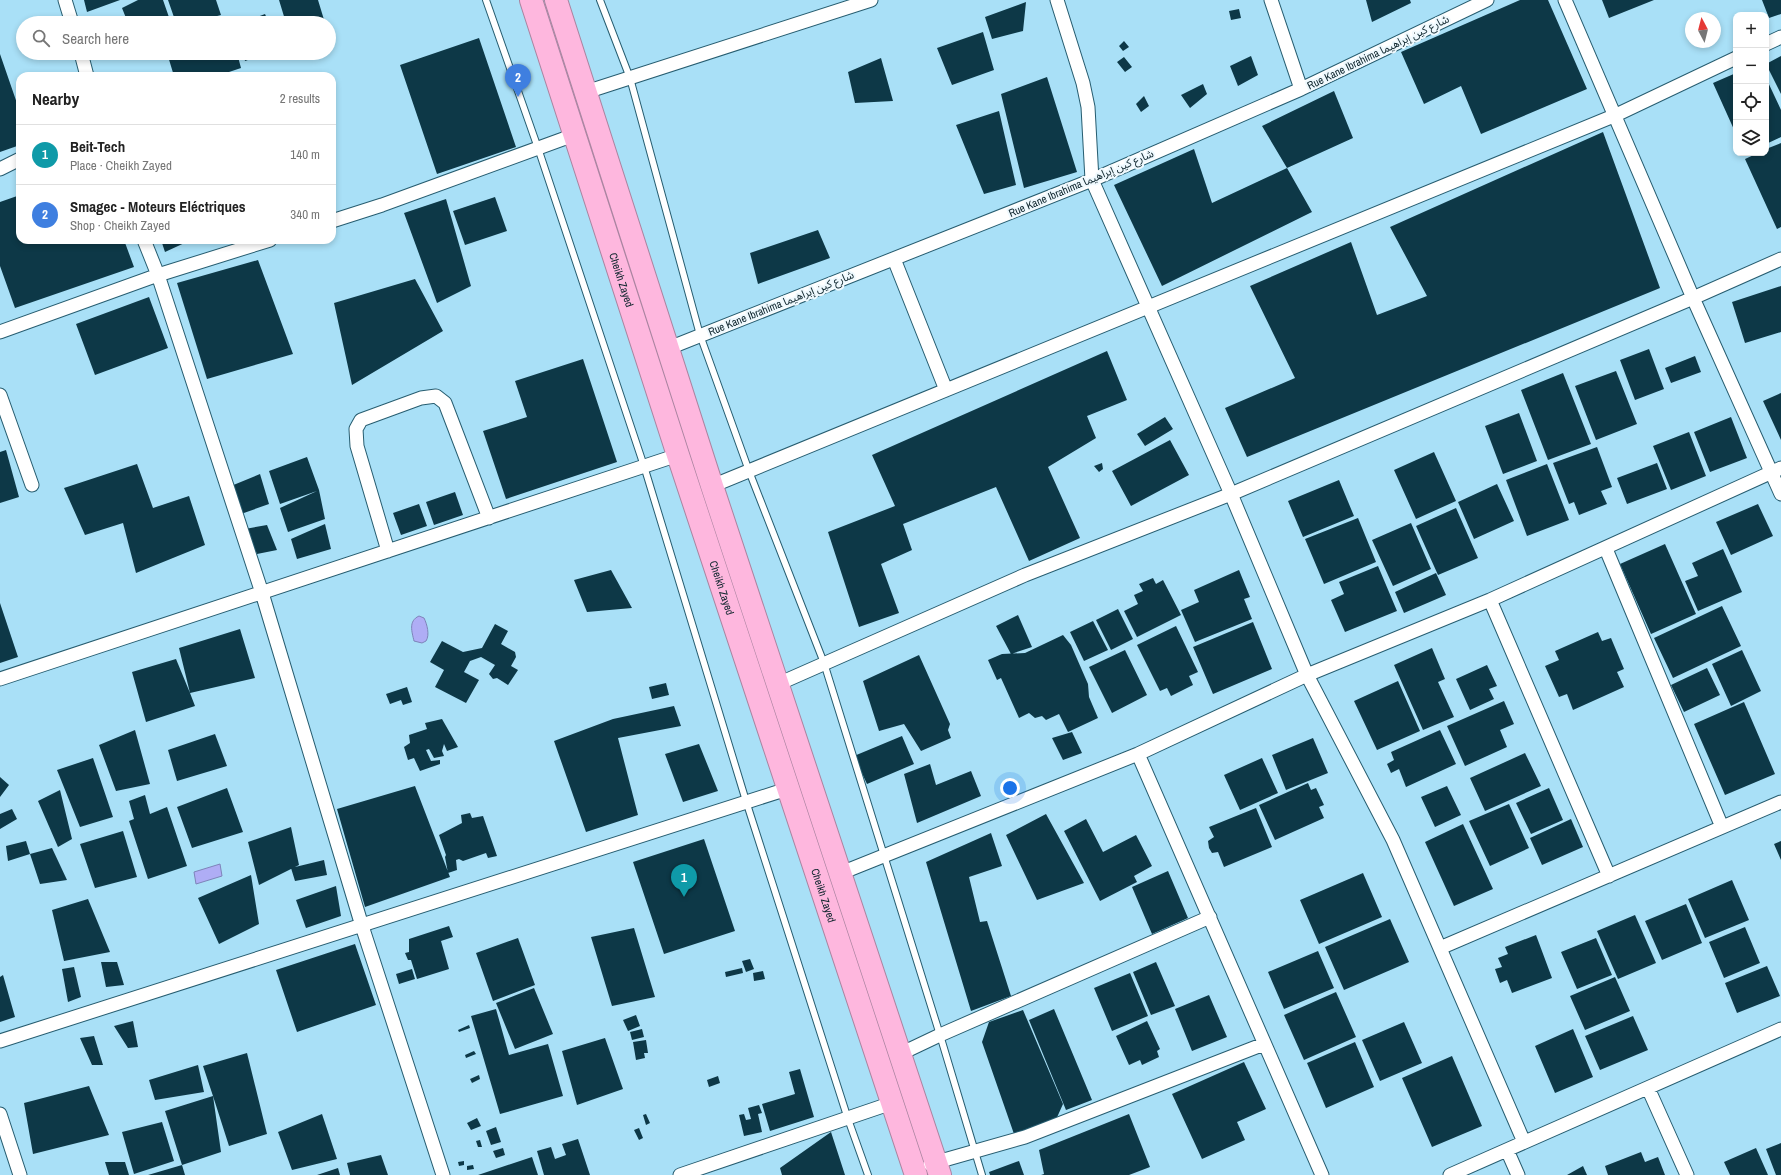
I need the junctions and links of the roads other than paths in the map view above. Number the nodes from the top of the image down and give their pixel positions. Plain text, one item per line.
1 (65, 0) edge
2 (486, 0) edge
3 (531, 0) edge
4 (556, 0) edge
5 (600, 0) edge
6 (871, 0) edge
7 (1057, 0) edge
8 (1271, 0) edge
9 (1486, 0) edge
10 (1565, 0) edge
11 (70, 16) edge
12 (1781, 37) edge
13 (1769, 43) edge
14 (1733, 59) edge
15 (82, 60) edge
16 (86, 72) edge
17 (630, 78) junction
18 (1301, 89) junction
19 (586, 92) junction
20 (1616, 115) junction
21 (574, 135) junction
22 (538, 148) junction
23 (16, 161) edge
24 (0, 169) edge
25 (1092, 180) junction
26 (336, 220) edge
27 (146, 244) edge
28 (257, 244) edge
29 (894, 259) junction
30 (1781, 259) edge
31 (158, 275) junction
32 (1693, 298) junction
33 (1148, 308) junction
34 (0, 332) edge
35 (700, 335) junction
36 (669, 348) junction
37 (946, 390) junction
38 (0, 395) edge
39 (678, 455) junction
40 (644, 466) junction
41 (1776, 470) edge
42 (749, 471) junction
43 (32, 485) dead end
44 (712, 486) junction
45 (1231, 494) junction
46 (1781, 494) edge
47 (489, 518) junction
48 (1606, 549) junction
49 (388, 551) junction
50 (262, 593) junction
51 (1490, 600) junction
52 (824, 663) junction
53 (1308, 674) junction
54 (0, 679) edge
55 (778, 684) junction
56 (1138, 754) junction
57 (787, 789) junction
58 (746, 802) junction
59 (1781, 802) edge
60 (1722, 827) junction
61 (882, 855) junction
62 (841, 873) junction
63 (1609, 876) junction
64 (1210, 918) junction
65 (362, 926) junction
66 (1440, 948) junction
67 (1781, 1029) edge
68 (940, 1034) junction
69 (0, 1041) edge
70 (1264, 1044) junction
71 (900, 1054) junction
72 (1648, 1088) junction
73 (892, 1104) junction
74 (0, 1114) edge
75 (848, 1118) junction
76 (1524, 1142) junction
77 (1507, 1150) junction
78 (975, 1152) junction
79 (937, 1169) edge
80 (915, 1173) edge
81 (20, 1175) edge
82 (443, 1175) edge
83 (680, 1175) edge
84 (868, 1175) edge
85 (982, 1175) edge
86 (1322, 1175) edge
87 (1450, 1175) edge
88 (1518, 1175) edge
89 (1687, 1175) edge

1 - 11 street
2 - 22 lane
3 - 21 highway, Cheikh Zayed
4 - 19 highway, Cheikh Zayed
5 - 17 lane
6 - 17 street
7 - 25 street
8 - 18 street
9 - 18 street, Rue Kane Ibrahima شارع كين إبراهيما
10 - 20 street
12 - 13 street
14 - 20 street
15 - 16 street
17 - 19 street
17 - 35 lane
18 - 25 street, Rue Kane Ibrahima شارع كين إبراهيما
19 - 36 highway, Cheikh Zayed
20 - 32 street
20 - 33 street
21 - 22 street
21 - 39 highway, Cheikh Zayed
22 - 26 street
22 - 40 lane
23 - 24 street
25 - 29 street, Rue Kane Ibrahima شارع كين إبراهيما
25 - 33 street
27 - 31 street
28 - 31 street
29 - 35 street, Rue Kane Ibrahima شارع كين إبراهيما
29 - 37 street
30 - 32 street
31 - 34 street
31 - 50 street
32 - 41 street
32 - 45 street
33 - 37 street
33 - 45 street
35 - 36 street, Rue Kane Ibrahima شارع كين إبراهيما
35 - 42 lane
36 - 44 highway, Cheikh Zayed
37 - 42 street
38 - 43 street
39 - 40 street
39 - 57 highway, Cheikh Zayed
40 - 47 street
40 - 58 lane
41 - 46 street
41 - 48 street
42 - 44 street
42 - 52 lane
44 - 55 highway, Cheikh Zayed
45 - 52 street
45 - 53 street
47 - 49 street
47 - 49 street
48 - 51 street
48 - 60 street
49 - 50 street
50 - 54 street
50 - 65 street
51 - 53 street
51 - 63 street
52 - 55 street
52 - 61 lane
53 - 56 street
53 - 66 street
55 - 62 highway, Cheikh Zayed
56 - 61 street
56 - 64 street
57 - 58 street
57 - 73 highway, Cheikh Zayed
58 - 65 street
58 - 75 lane
59 - 60 street
60 - 63 street
61 - 62 street
61 - 68 lane
62 - 71 highway, Cheikh Zayed
63 - 66 street
64 - 68 street
64 - 70 street
65 - 69 street
65 - 82 street
66 - 76 street
67 - 72 street
68 - 71 street
68 - 78 lane
70 - 78 street
70 - 86 street
71 - 79 highway, Cheikh Zayed
72 - 76 street
72 - 89 street
73 - 75 street
73 - 80 highway, Cheikh Zayed
74 - 81 street
75 - 83 street
75 - 84 lane
76 - 77 street
77 - 87 street
77 - 88 street
78 - 79 street
78 - 85 lane
79 - 80 street

